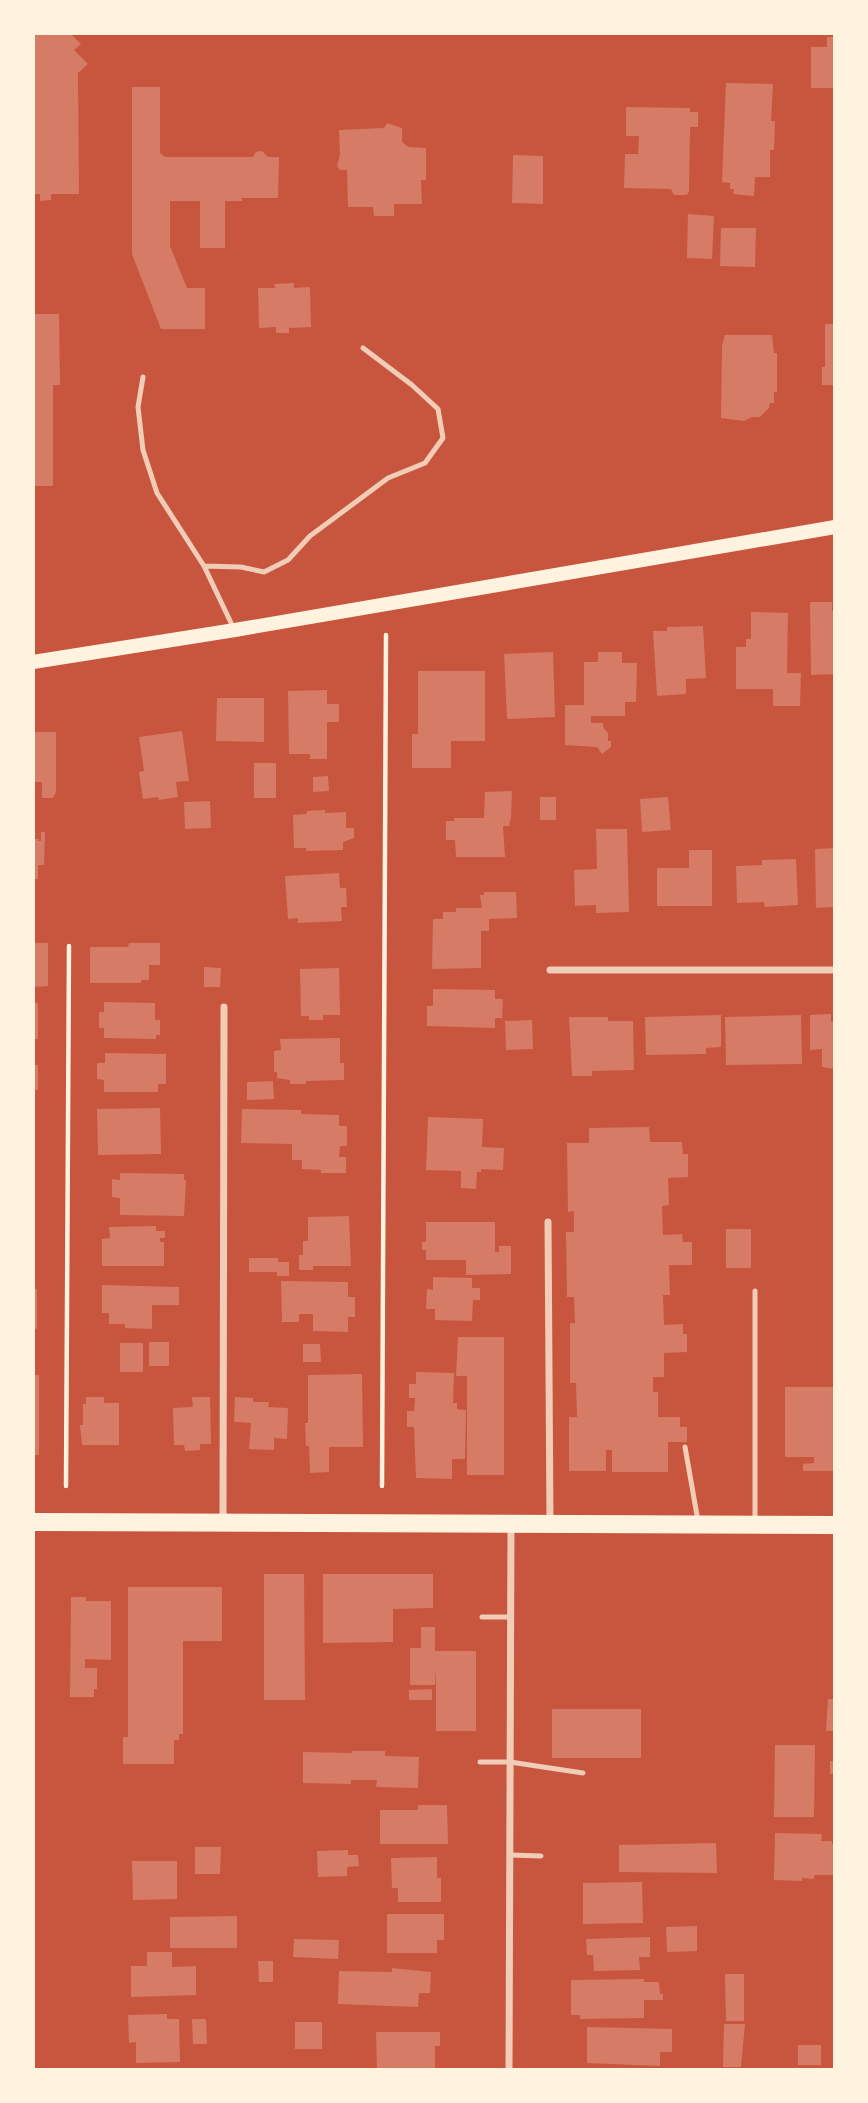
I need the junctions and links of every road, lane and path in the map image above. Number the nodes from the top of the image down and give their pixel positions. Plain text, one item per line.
1 (363, 348) dead end
2 (143, 377) dead end
3 (835, 527) edge
4 (204, 566) junction
5 (234, 630) junction
6 (386, 635) dead end
7 (33, 662) edge
8 (69, 946) dead end
9 (550, 970) dead end
10 (835, 970) edge
11 (224, 1007) dead end
12 (548, 1222) dead end
13 (755, 1291) dead end
14 (685, 1447) dead end
15 (66, 1486) dead end
16 (382, 1486) dead end
17 (33, 1522) edge
18 (223, 1523) junction
19 (550, 1523) junction
20 (511, 1524) junction
21 (698, 1524) junction
22 (755, 1525) junction
23 (835, 1525) edge
24 (482, 1617) dead end
25 (511, 1617) junction
26 (481, 1762) dead end
27 (510, 1762) junction
28 (583, 1773) dead end
29 (510, 1855) junction
30 (541, 1856) dead end
31 (509, 2070) edge

1 - 4 lane
2 - 4 lane
3 - 5 main road
4 - 5 lane
5 - 7 main road
6 - 16 path
8 - 15 path
9 - 10 street
11 - 18 street
12 - 19 street
13 - 22 lane
14 - 21 lane
17 - 18 main road
18 - 20 main road
19 - 20 main road
19 - 21 main road
20 - 25 street
21 - 22 main road
22 - 23 main road
24 - 25 lane
25 - 27 street
26 - 27 lane
27 - 28 lane
27 - 29 street
29 - 30 lane
29 - 31 street

